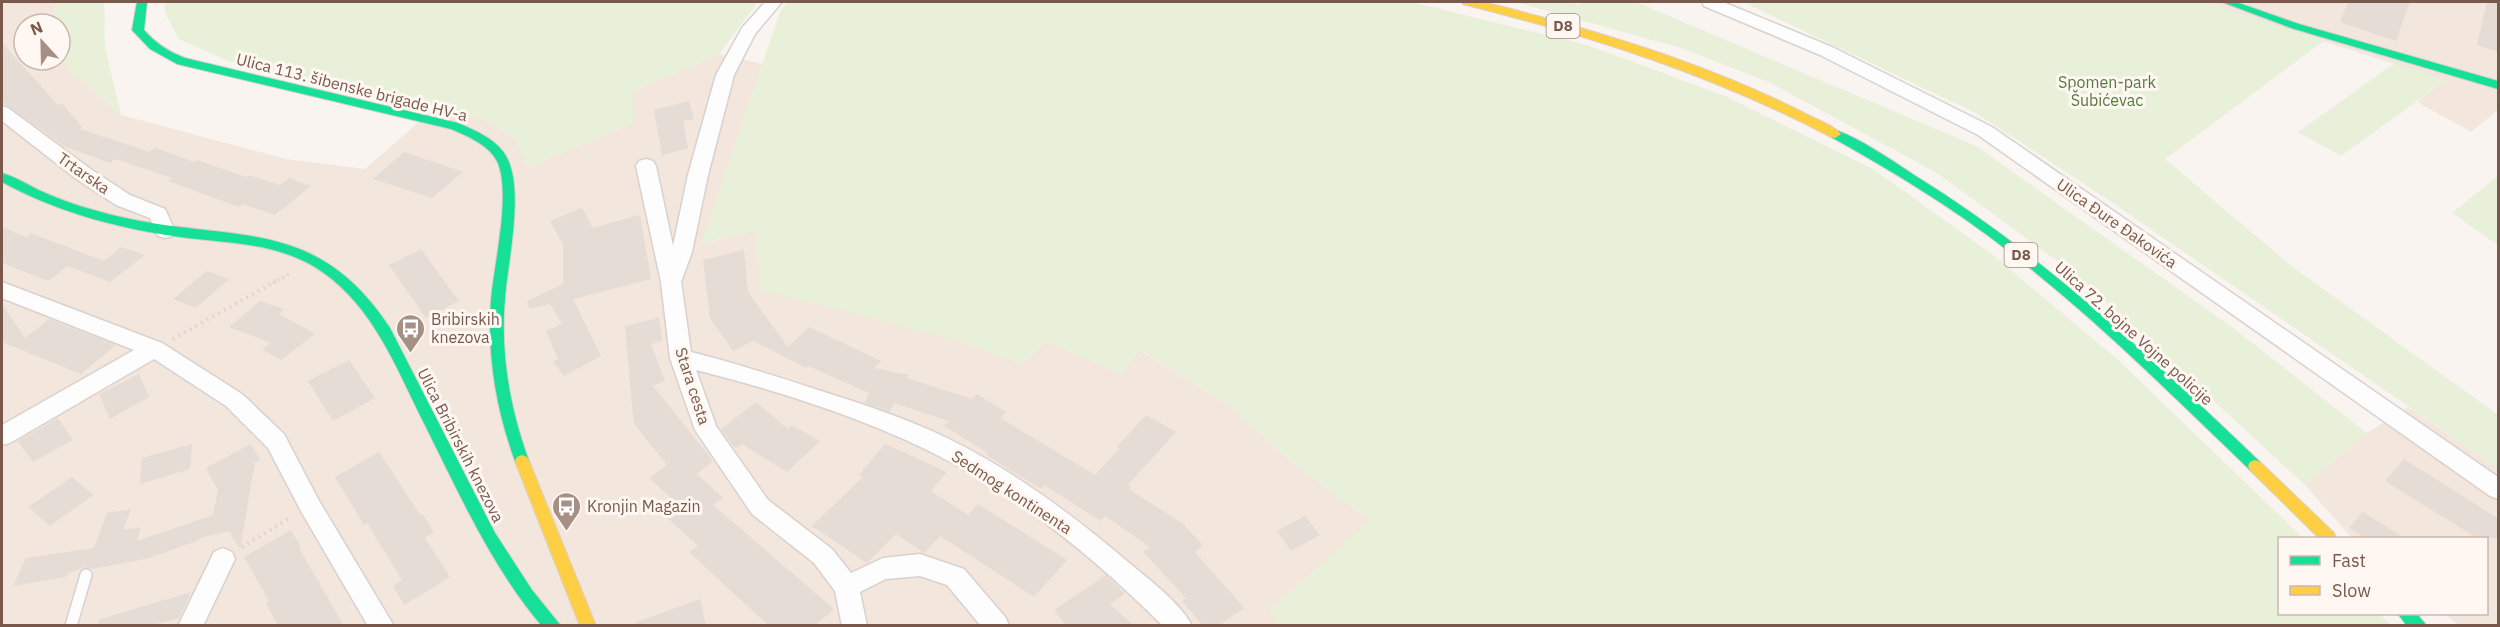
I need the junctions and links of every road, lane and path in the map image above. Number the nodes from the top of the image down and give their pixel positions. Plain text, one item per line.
1 (142, 2) edge
2 (774, 2) edge
3 (1467, 2) edge
4 (1710, 2) edge
5 (2227, 2) edge
6 (2499, 85) edge
7 (2, 112) edge
8 (646, 166) dead end
9 (2, 177) edge
10 (165, 231) junction
11 (314, 261) junction
12 (671, 282) junction
13 (2, 290) edge
14 (154, 349) junction
15 (681, 358) junction
16 (2, 436) edge
17 (2499, 489) edge
18 (310, 506) junction
19 (2328, 537) edge
20 (223, 559) joint
21 (86, 575) dead end
22 (848, 587) junction
23 (2407, 615) edge
24 (71, 626) edge
25 (190, 626) edge
26 (382, 626) edge
27 (553, 626) edge
28 (588, 626) edge
29 (855, 626) edge
30 (997, 626) edge
31 (1180, 626) edge
32 (2419, 626) edge

1 - 28 main road, Ulica 113. šibenske brigade HV-a
2 - 12 street
3 - 19 main road, Ulica 72. bojne Vojne policije / D8
4 - 17 street, Ulica Đure Đakovića
5 - 6 main road
7 - 10 street, Trtarska
8 - 12 street, Stara cesta
9 - 10 main road, Ulica Bribirskih knezova
10 - 11 main road, Ulica Bribirskih knezova
11 - 14 path
11 - 27 main road, Ulica Bribirskih knezova
12 - 15 street, Stara cesta
13 - 14 street
14 - 16 street
14 - 18 street
15 - 22 street, Stara cesta
15 - 31 street, Sedmog kontinenta
18 - 20 path
18 - 26 street
20 - 25 street
21 - 24 lane
22 - 29 street, Stara cesta
22 - 30 street
23 - 32 main road

